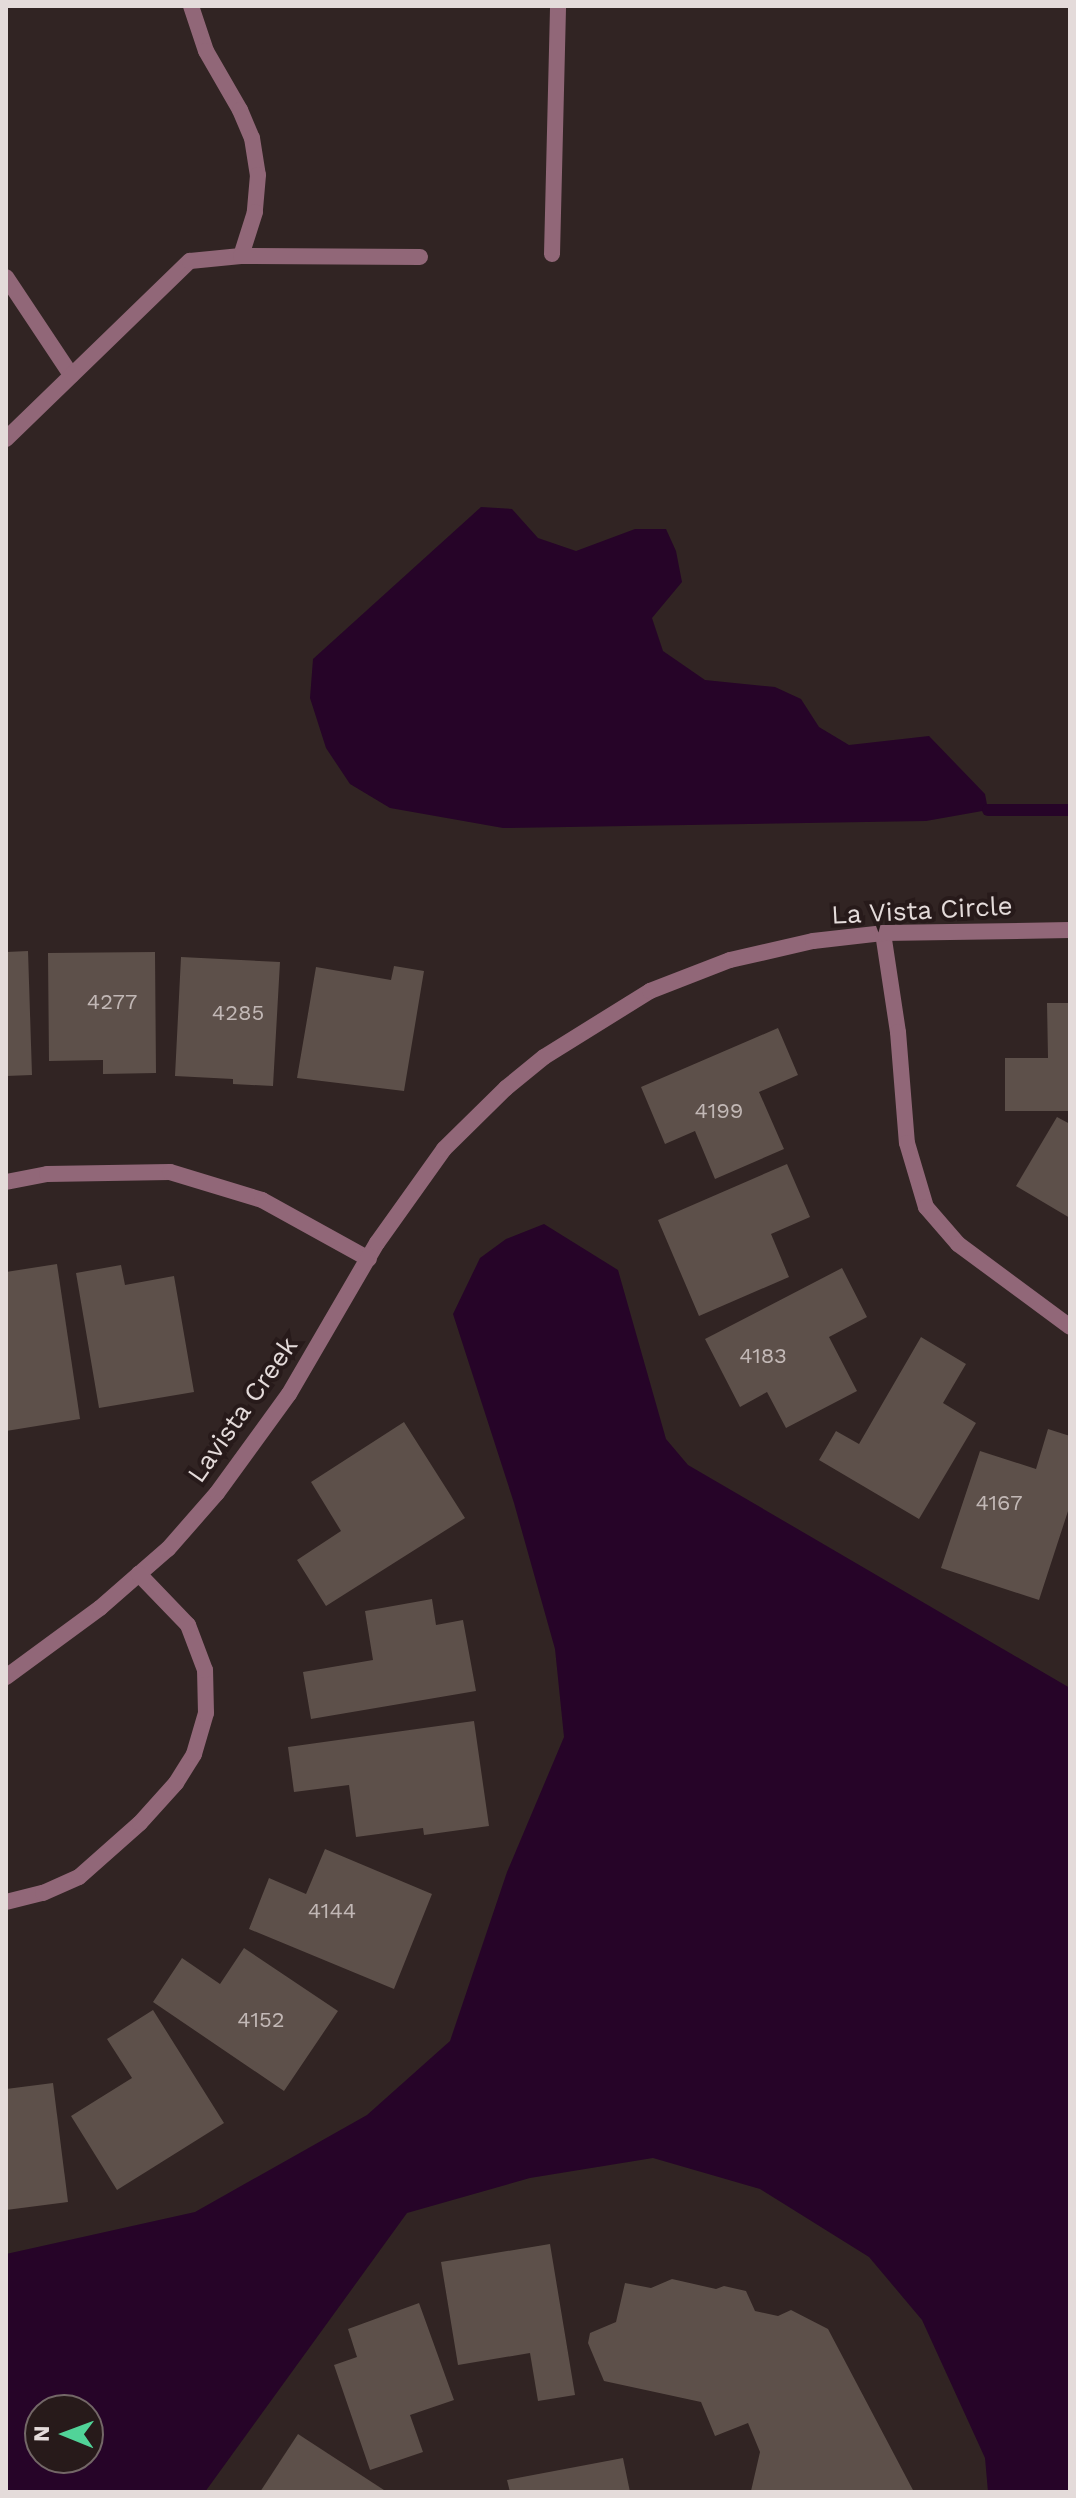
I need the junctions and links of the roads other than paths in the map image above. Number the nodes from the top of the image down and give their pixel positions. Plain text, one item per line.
1 (191, 6) edge
2 (558, 6) edge
3 (552, 254) dead end
4 (241, 256) junction
5 (420, 257) dead end
6 (6, 277) edge
7 (71, 375) junction
8 (6, 439) edge
9 (1070, 930) edge
10 (883, 933) junction
11 (6, 1182) edge
12 (369, 1259) junction
13 (1070, 1327) edge
14 (139, 1574) junction
15 (6, 1677) edge
16 (6, 1902) edge

1 - 4 street
2 - 3 street
4 - 5 street
4 - 7 street
6 - 7 street
7 - 8 street
9 - 10 street, La Vista Circle
10 - 12 street, La Vista Circle
10 - 13 street
11 - 12 street
12 - 14 street, Lavista Creek
14 - 15 street
14 - 16 street

